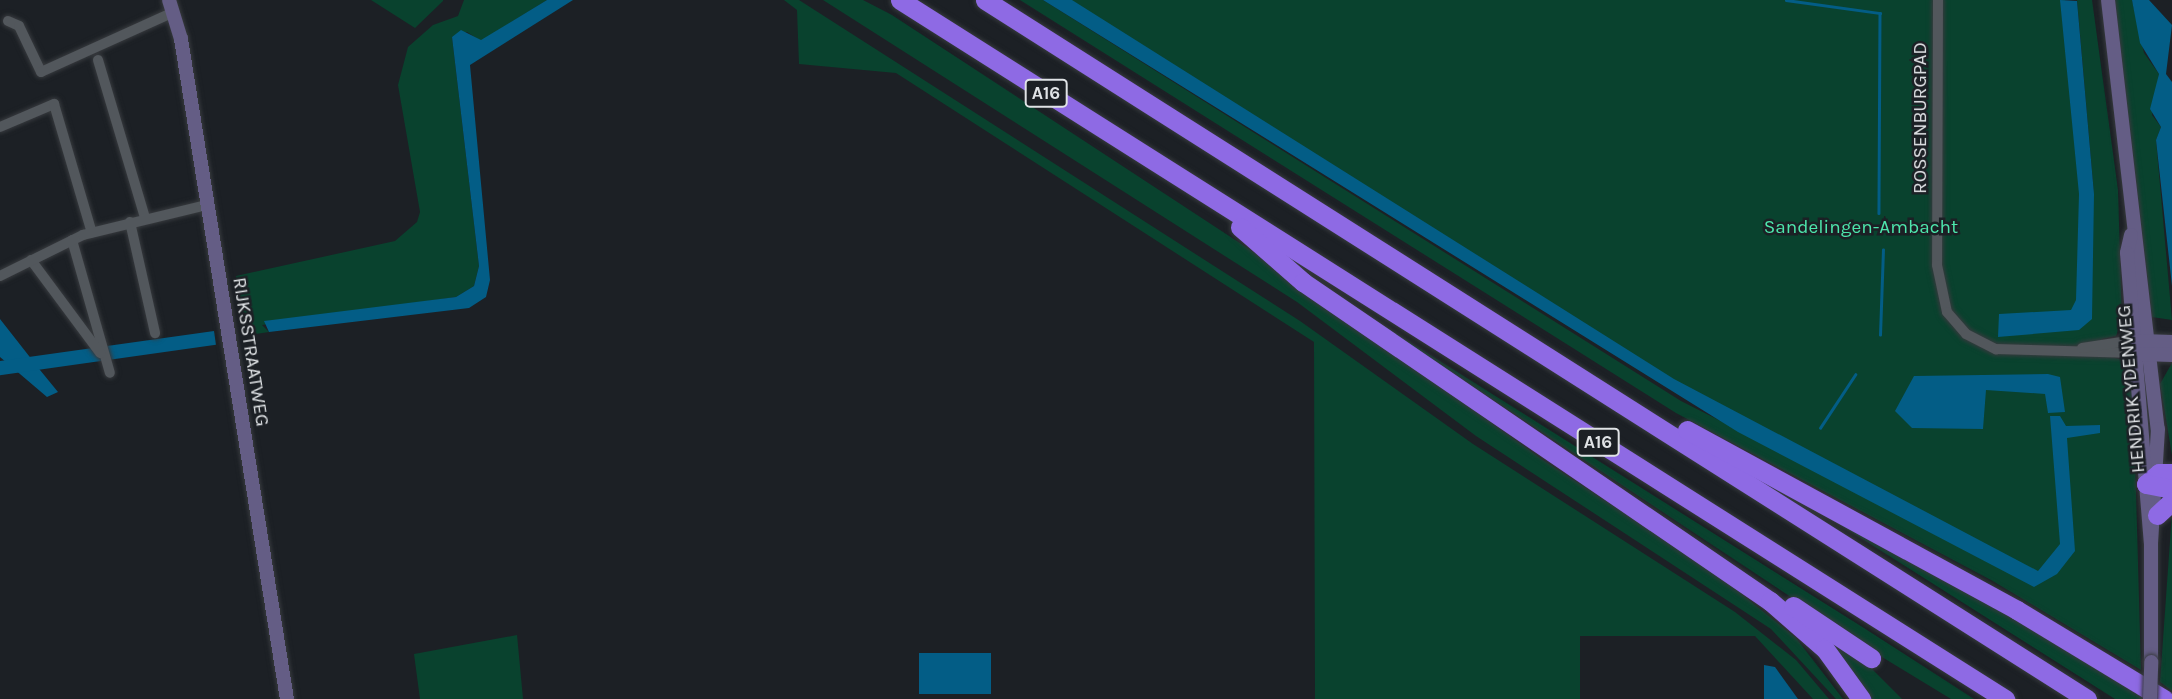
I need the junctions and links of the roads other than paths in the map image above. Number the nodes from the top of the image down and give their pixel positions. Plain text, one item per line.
1 (900, 0) edge
2 (985, 0) edge
3 (1938, 0) edge
4 (2108, 0) edge
5 (171, 6) edge
6 (8, 21) dead end
7 (98, 60) dead end
8 (0, 127) edge
9 (1192, 185) junction
10 (207, 205) junction
11 (145, 218) junction
12 (130, 222) junction
13 (92, 233) junction
14 (72, 240) junction
15 (0, 260) edge
16 (31, 260) junction
17 (2, 274) edge
18 (155, 333) dead end
19 (2172, 342) edge
20 (2142, 347) junction
21 (100, 353) junction
22 (2172, 355) edge
23 (110, 373) dead end
24 (1598, 389) junction
25 (2163, 485) edge
26 (2157, 515) joint
27 (1674, 534) junction
28 (2151, 543) junction
29 (1871, 658) dead end
30 (288, 699) edge
31 (1860, 699) edge
32 (2005, 699) edge
33 (2087, 699) edge
34 (2150, 699) edge
35 (2164, 699) edge

1 - 9 highway, A16
2 - 24 highway, A16
3 - 20 street, ROSSENBURGPAD
4 - 20 street, HENDRIK YDENWEG
5 - 6 street, RIJKSSTRAATWEG
5 - 10 street, RIJKSSTRAATWEG
7 - 11 street
8 - 13 street
9 - 27 highway, A16
9 - 32 highway, A16
10 - 11 street
10 - 30 street, RIJKSSTRAATWEG
11 - 12 street
12 - 13 street
12 - 18 street
13 - 14 street
14 - 16 street
14 - 21 street
15 - 17 street
16 - 17 street
16 - 21 street
19 - 20 street
20 - 22 street
20 - 25 street, HENDRIK YDENWEG
21 - 23 street
24 - 33 highway, A16
24 - 35 highway, A16
25 - 26 highway
25 - 28 street, HENDRIK YDENWEG
26 - 28 street, HENDRIK YDENWEG
27 - 29 highway, A16
27 - 31 highway, A16
28 - 34 street, HENDRIK YDENWEG, bridge

